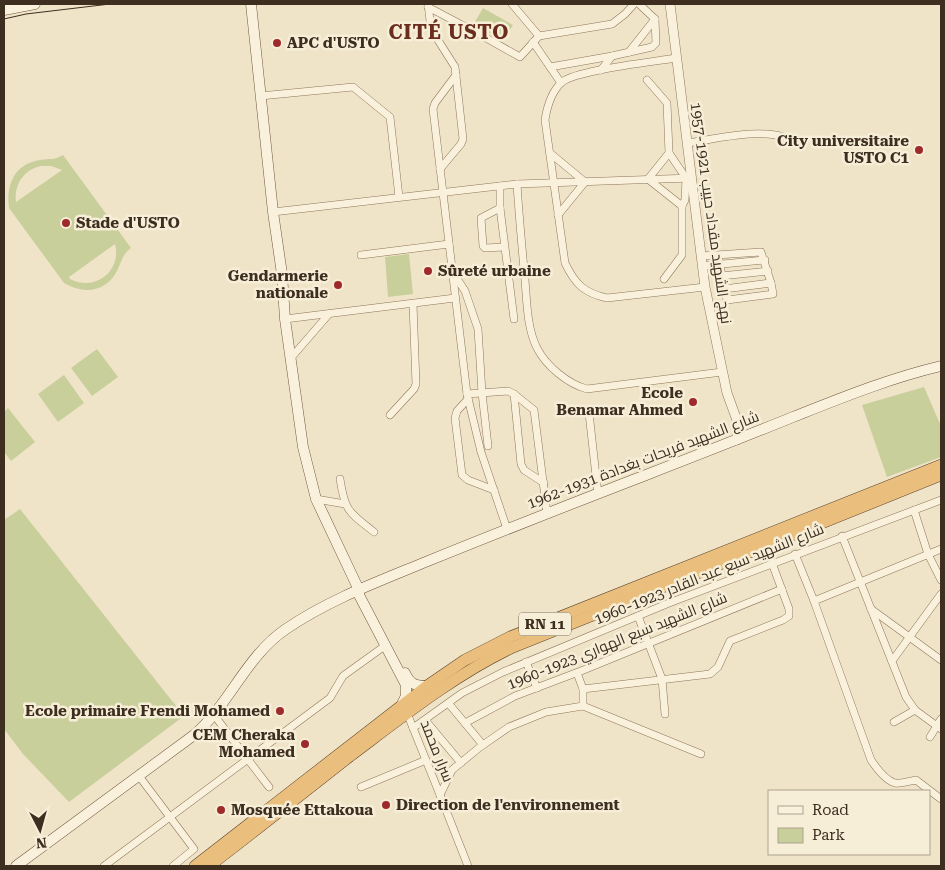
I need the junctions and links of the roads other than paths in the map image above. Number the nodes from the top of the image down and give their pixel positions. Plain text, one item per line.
1 (36, 4) edge
2 (251, 4) edge
3 (512, 4) edge
4 (634, 4) edge
5 (639, 4) edge
6 (670, 4) edge
7 (428, 6) edge
8 (4, 10) edge
9 (655, 19) junction
10 (539, 36) junction
11 (533, 42) junction
12 (629, 52) junction
13 (612, 56) junction
14 (676, 58) junction
15 (550, 66) junction
16 (601, 70) junction
17 (456, 76) junction
18 (647, 80) dead end
19 (561, 82) junction
20 (260, 96) junction
21 (789, 139) dead end
22 (687, 143) junction
23 (550, 153) junction
24 (669, 153) junction
25 (440, 169) junction
26 (689, 178) junction
27 (648, 179) junction
28 (585, 182) junction
29 (554, 183) junction
30 (517, 184) junction
31 (500, 186) junction
32 (443, 192) junction
33 (399, 197) junction
34 (682, 206) junction
35 (500, 208) junction
36 (273, 212) junction
37 (558, 216) junction
38 (449, 244) junction
39 (504, 247) junction
40 (361, 254) dead end
41 (701, 256) junction
42 (718, 256) junction
43 (765, 260) junction
44 (720, 265) junction
45 (702, 266) junction
46 (768, 271) junction
47 (452, 272) junction
48 (721, 276) junction
49 (664, 279) dead end
50 (771, 283) junction
51 (704, 287) junction
52 (724, 289) junction
53 (455, 298) junction
54 (413, 304) junction
55 (329, 314) junction
56 (285, 319) junction
57 (514, 319) dead end
58 (290, 360) junction
59 (941, 366) edge
60 (722, 372) junction
61 (482, 393) junction
62 (514, 394) junction
63 (467, 397) junction
64 (588, 413) dead end
65 (390, 415) dead end
66 (738, 422) junction
67 (757, 432) junction
68 (737, 440) junction
69 (488, 446) dead end
70 (941, 465) edge
71 (941, 475) edge
72 (340, 480) dead end
73 (544, 484) junction
74 (494, 490) junction
75 (598, 494) junction
76 (316, 499) junction
77 (941, 500) edge
78 (345, 504) junction
79 (914, 510) junction
80 (547, 514) junction
81 (507, 529) junction
82 (374, 532) dead end
83 (842, 536) junction
84 (941, 549) edge
85 (795, 554) junction
86 (928, 554) junction
87 (772, 563) junction
88 (941, 580) edge
89 (860, 582) junction
90 (359, 590) junction
91 (782, 590) junction
92 (941, 594) edge
93 (814, 601) junction
94 (871, 609) junction
95 (638, 616) junction
96 (910, 637) junction
97 (650, 643) junction
98 (388, 644) junction
99 (941, 660) edge
100 (892, 661) junction
101 (526, 662) junction
102 (577, 672) junction
103 (662, 679) junction
104 (427, 686) junction
105 (536, 688) junction
106 (582, 689) junction
107 (449, 704) junction
108 (584, 706) junction
109 (404, 709) junction
110 (915, 710) junction
111 (665, 714) dead end
112 (214, 715) junction
113 (941, 719) edge
114 (426, 721) junction
115 (894, 722) dead end
116 (465, 723) junction
117 (413, 728) junction
118 (939, 728) edge
119 (930, 737) dead end
120 (483, 745) junction
121 (701, 754) dead end
122 (248, 759) junction
123 (426, 760) junction
124 (461, 763) junction
125 (139, 776) junction
126 (269, 787) dead end
127 (361, 787) dead end
128 (928, 790) edge
129 (930, 791) edge
130 (440, 795) junction
131 (941, 800) edge
132 (170, 817) junction
133 (16, 866) edge
134 (104, 866) edge
135 (173, 866) edge
136 (195, 866) edge
137 (209, 866) edge
138 (468, 866) edge

1 - 8 main road
2 - 20 main road
3 - 10 street
4 - 10 street
5 - 9 street
6 - 14 street, نهج الشهيد مقداد حبيب 1921-1957
7 - 11 street
7 - 17 street
9 - 12 street
9 - 12 street
10 - 11 street
11 - 15 street
12 - 13 street
13 - 15 street
13 - 16 street
14 - 16 street
14 - 22 street, نهج الشهيد مقداد حبيب 1921-1957
15 - 19 street
16 - 19 street
17 - 25 street
17 - 25 street
18 - 24 street
19 - 23 street
20 - 33 street
20 - 36 main road
21 - 22 street
22 - 26 street, نهج الشهيد مقداد حبيب 1921-1957
23 - 28 street
23 - 29 street
24 - 26 street
24 - 27 street
25 - 32 street
26 - 27 street
26 - 34 street
26 - 41 street, نهج الشهيد مقداد حبيب 1921-1957
27 - 28 street
27 - 34 street
28 - 29 street
28 - 37 street
29 - 30 street
29 - 37 street
30 - 31 street
30 - 60 street
31 - 32 street
31 - 35 street
32 - 33 street
32 - 38 street
33 - 36 street
34 - 49 street
35 - 39 street
35 - 39 street
36 - 56 main road
37 - 51 street
38 - 40 street
38 - 47 street
39 - 57 street
41 - 42 street
41 - 45 street, نهج الشهيد مقداد حبيب 1921-1957
42 - 43 street
42 - 44 street
43 - 44 street
43 - 46 street
44 - 45 street
44 - 48 street
45 - 51 street, نهج الشهيد مقداد حبيب 1921-1957
46 - 48 street
46 - 50 street
47 - 53 street
47 - 61 street
48 - 52 street
50 - 52 street
50 - 52 street
51 - 60 street, نهج الشهيد مقداد حبيب 1921-1957
53 - 54 street
53 - 63 street
54 - 55 street
54 - 65 street
55 - 56 street
55 - 58 street
56 - 58 main road
58 - 76 main road
59 - 67 main road, شارع الشهيد فريحات بغدادة 1931-1962
60 - 66 street, نهج الشهيد مقداد حبيب 1921-1957
61 - 62 street
61 - 63 street
61 - 69 street
62 - 73 street
62 - 73 street
63 - 74 street
63 - 74 street
64 - 75 street
66 - 67 street
66 - 68 street
67 - 68 main road, شارع الشهيد فريحات بغدادة 1931-1962
68 - 75 main road, شارع الشهيد فريحات بغدادة 1931-1962
70 - 104 highway, RN 11
71 - 109 highway, RN 11
72 - 78 street
73 - 80 street
74 - 81 street
75 - 80 main road, شارع الشهيد فريحات بغدادة 1931-1962
76 - 78 street
76 - 90 main road
77 - 79 street, شارع الشهيد سبع عبد القادر 1923-1960
78 - 82 street
79 - 83 street, شارع الشهيد سبع عبد القادر 1923-1960
79 - 86 street
80 - 81 main road, شارع الشهيد فريحات بغدادة 1931-1962
81 - 90 main road, شارع الشهيد فريحات بغدادة 1931-1962
83 - 85 street, شارع الشهيد سبع عبد القادر 1923-1960
83 - 89 street
84 - 86 street
85 - 87 street, شارع الشهيد سبع عبد القادر 1923-1960
85 - 93 street
86 - 88 street
86 - 89 street
87 - 91 street
87 - 95 street, شارع الشهيد سبع عبد القادر 1923-1960
89 - 93 street
89 - 94 street
90 - 98 main road
90 - 112 main road, شارع الشهيد فريحات بغدادة 1931-1962
91 - 97 street, شارع الشهيد سبع الهواري 1923-1960
91 - 103 street
92 - 96 street
93 - 128 street
94 - 96 street
94 - 100 street
95 - 97 street
95 - 101 street, شارع الشهيد سبع عبد القادر 1923-1960
96 - 99 street
96 - 100 street
97 - 102 street, شارع الشهيد سبع الهواري 1923-1960
97 - 103 street
98 - 104 main road
98 - 109 main road
98 - 122 street
100 - 110 street
101 - 105 street
101 - 107 street, شارع الشهيد سبع عبد القادر 1923-1960
102 - 105 street, شارع الشهيد سبع الهواري 1923-1960
102 - 106 street
103 - 106 street
103 - 111 street
104 - 109 highway, RN 11
105 - 116 street, شارع الشهيد سبع الهواري 1923-1960
106 - 108 street
107 - 114 street, شارع الشهيد سبع عبد القادر 1923-1960
107 - 116 street
108 - 120 street, سرار محمد
108 - 121 street
109 - 117 street, سرار محمد
109 - 136 highway, RN 11
109 - 137 highway, RN 11
110 - 115 street
110 - 118 street
112 - 122 street
112 - 125 main road, شارع الشهيد فريحات بغدادة 1931-1962
113 - 118 street
114 - 117 street, شارع الشهيد سبع عبد القادر 1923-1960
114 - 124 street
116 - 120 street
117 - 123 street, سرار محمد
118 - 119 street
120 - 124 street, سرار محمد
122 - 126 street
122 - 132 street
123 - 127 street
123 - 130 street, سرار محمد
124 - 130 street, سرار محمد
125 - 132 street
125 - 133 main road, شارع الشهيد فريحات بغدادة 1931-1962
129 - 131 street
130 - 138 street
132 - 134 street
132 - 135 street

